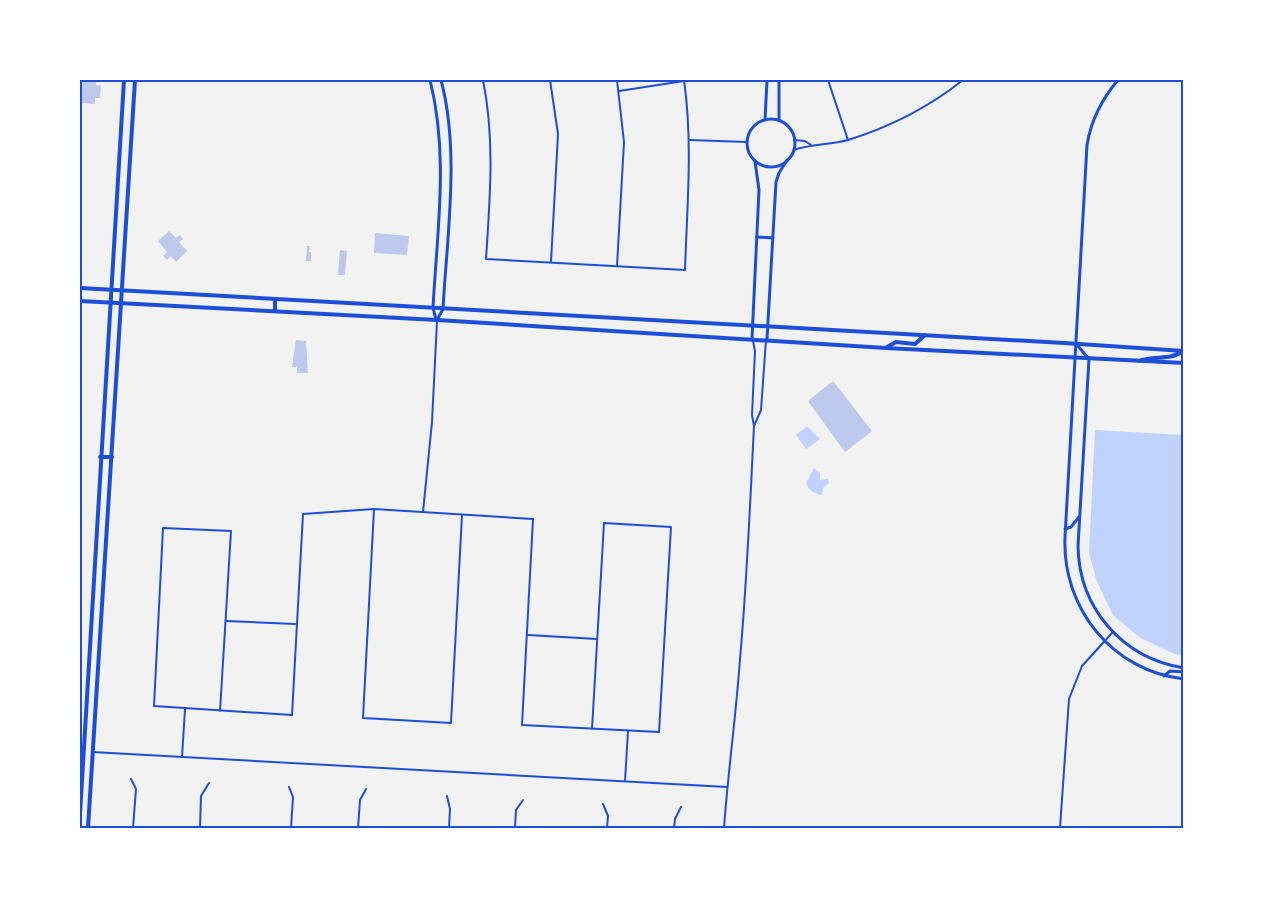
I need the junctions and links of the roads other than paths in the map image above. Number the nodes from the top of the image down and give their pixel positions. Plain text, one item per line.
1 (124, 80) edge
2 (135, 80) edge
3 (430, 80) edge
4 (441, 80) edge
5 (483, 80) edge
6 (550, 80) edge
7 (617, 80) edge
8 (684, 80) edge
9 (767, 80) edge
10 (779, 80) edge
11 (828, 80) edge
12 (963, 80) edge
13 (1118, 80) edge
14 (619, 91) junction
15 (765, 120) junction
16 (779, 120) junction
17 (450, 131) junction
18 (440, 132) junction
19 (690, 140) junction
20 (794, 140) junction
21 (848, 140) junction
22 (747, 142) junction
23 (120, 143) junction
24 (131, 144) junction
25 (811, 145) junction
26 (794, 150) junction
27 (788, 160) junction
28 (755, 161) junction
29 (757, 237) junction
30 (773, 238) junction
31 (552, 262) junction
32 (617, 266) junction
33 (80, 288) edge
34 (111, 290) junction
35 (122, 290) junction
36 (275, 299) junction
37 (80, 301) edge
38 (110, 303) junction
39 (121, 304) junction
40 (433, 309) junction
41 (443, 309) junction
42 (275, 311) junction
43 (437, 320) junction
44 (752, 326) junction
45 (767, 326) junction
46 (925, 335) junction
47 (752, 339) junction
48 (766, 339) junction
49 (1076, 344) junction
50 (886, 348) junction
51 (1183, 351) edge
52 (1075, 358) junction
53 (1089, 359) junction
54 (1139, 361) junction
55 (1184, 363) edge
56 (754, 426) junction
57 (100, 457) junction
58 (112, 457) junction
59 (374, 509) junction
60 (423, 512) junction
61 (462, 515) junction
62 (1080, 515) junction
63 (1065, 529) junction
64 (226, 621) junction
65 (296, 624) junction
66 (1112, 633) junction
67 (527, 635) junction
68 (597, 639) junction
69 (1103, 640) junction
70 (1184, 670) edge
71 (1164, 676) junction
72 (1184, 679) edge
73 (185, 708) junction
74 (220, 711) junction
75 (592, 729) junction
76 (628, 731) junction
77 (81, 751) edge
78 (92, 752) junction
79 (182, 757) junction
80 (131, 779) dead end
81 (625, 781) junction
82 (208, 783) dead end
83 (289, 787) dead end
84 (727, 787) junction
85 (366, 789) dead end
86 (447, 796) dead end
87 (523, 800) dead end
88 (603, 804) dead end
89 (681, 807) dead end
90 (80, 814) edge
91 (88, 828) edge
92 (134, 828) edge
93 (200, 828) edge
94 (291, 828) edge
95 (358, 828) edge
96 (449, 828) edge
97 (515, 828) edge
98 (607, 828) edge
99 (674, 828) edge
100 (724, 828) edge
101 (1060, 828) edge

1 - 23 main road
2 - 24 main road
3 - 18 street
4 - 17 street
5 - 31 street
6 - 31 street
7 - 14 street
8 - 14 street
8 - 19 street
9 - 15 street
10 - 16 street
11 - 21 street
12 - 21 street
13 - 49 street
14 - 32 street
15 - 16 street
15 - 22 street
16 - 20 street
17 - 18 street
17 - 41 street
18 - 40 street
19 - 22 street
19 - 32 street
20 - 25 street
20 - 26 street
21 - 25 street
22 - 28 street
23 - 24 main road
23 - 34 main road
24 - 35 main road
25 - 26 street
26 - 27 street
27 - 28 street
27 - 30 street
28 - 29 street
29 - 30 street
29 - 44 street
30 - 45 street
31 - 32 street
33 - 34 main road
34 - 35 main road
34 - 38 main road
35 - 36 main road
35 - 39 main road
36 - 40 main road
36 - 42 main road
37 - 38 main road
38 - 39 main road
38 - 57 main road
39 - 42 main road
39 - 58 main road
40 - 41 main road
40 - 43 street
41 - 43 street
41 - 44 main road
42 - 43 main road
43 - 47 main road
43 - 60 street
44 - 45 main road
44 - 47 street
45 - 46 main road
45 - 48 street
46 - 49 main road
46 - 50 main road
47 - 48 main road
47 - 56 street
48 - 50 main road
48 - 56 street
49 - 51 main road
49 - 52 street
49 - 53 street
50 - 52 main road
51 - 54 main road
52 - 53 main road
52 - 63 street
53 - 54 main road
53 - 62 street
54 - 55 main road
56 - 84 street
57 - 58 main road
57 - 77 main road
58 - 78 main road
59 - 60 street
59 - 61 street
59 - 65 street
60 - 61 street
61 - 67 street
62 - 63 street
62 - 66 street
63 - 69 street
64 - 65 street
64 - 73 street
64 - 74 street
65 - 74 street
66 - 69 street
66 - 70 street
67 - 68 street
67 - 75 street
68 - 75 street
68 - 76 street
69 - 71 street
69 - 101 street
70 - 71 street
71 - 72 street
73 - 74 street
73 - 79 street
75 - 76 street
76 - 81 street
77 - 78 street
77 - 90 main road
78 - 79 street
78 - 91 main road
79 - 81 street
80 - 92 street
81 - 84 street
82 - 93 street
83 - 94 street
84 - 100 street
85 - 95 street
86 - 96 street
87 - 97 street
88 - 98 street
89 - 99 street

